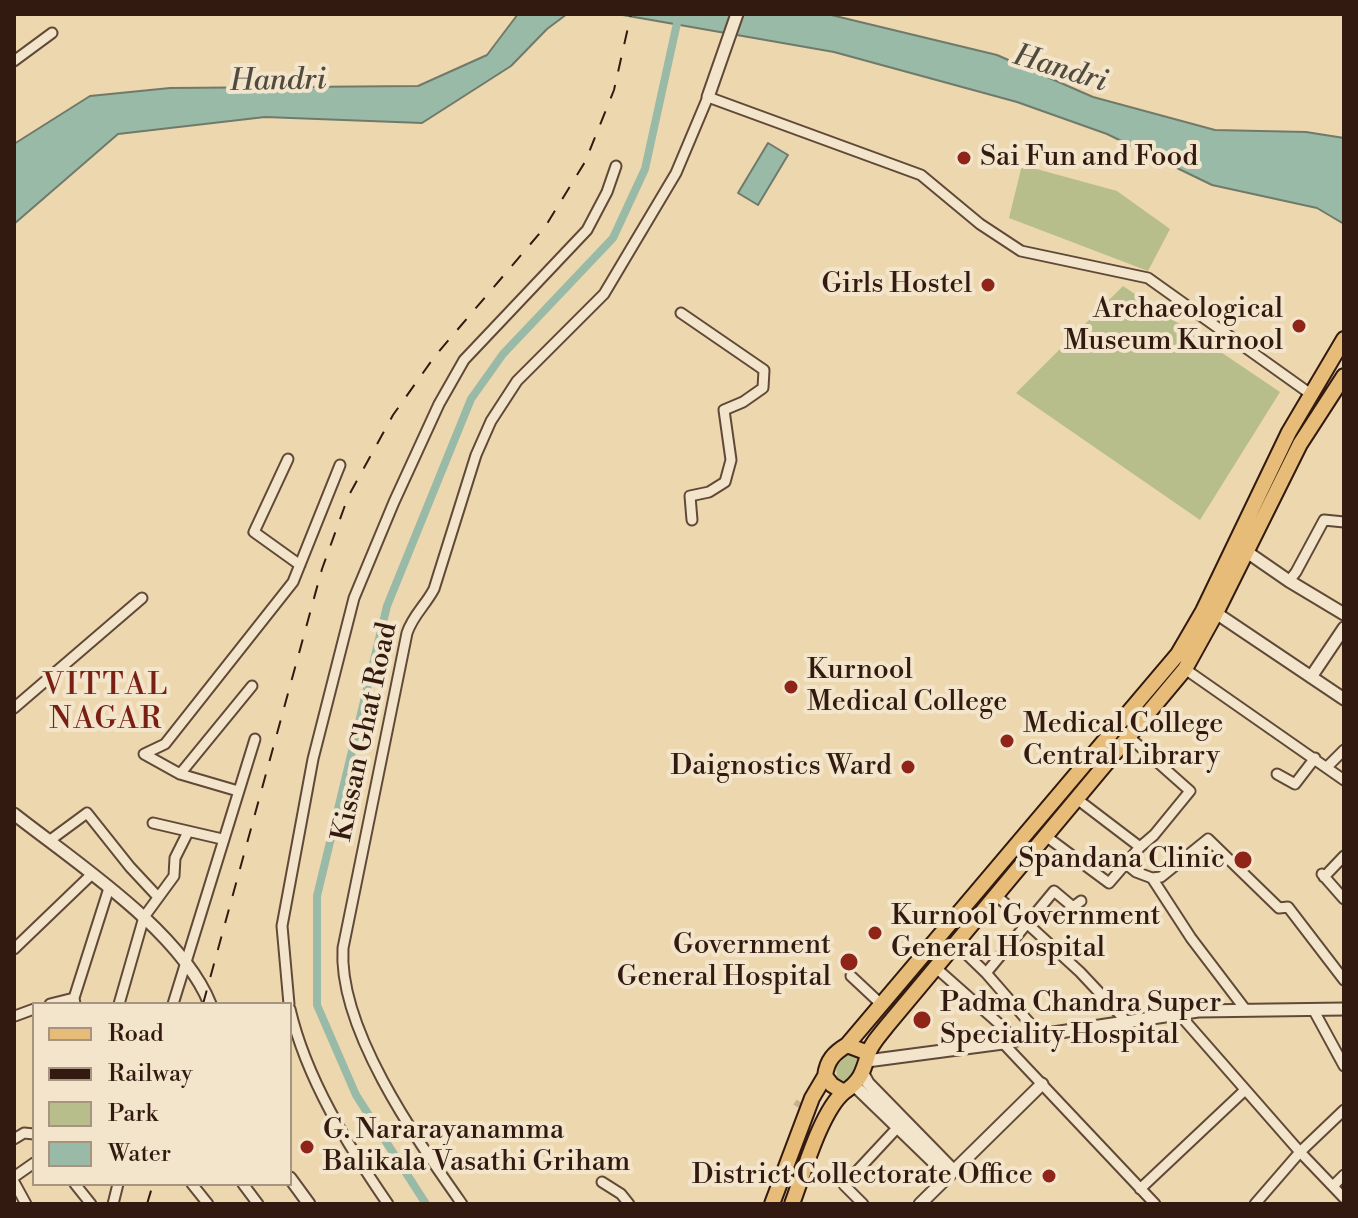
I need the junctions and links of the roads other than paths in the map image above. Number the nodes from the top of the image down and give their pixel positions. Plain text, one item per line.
1 (737, 14) edge
2 (52, 33) dead end
3 (14, 61) edge
4 (708, 97) junction
5 (616, 166) dead end
6 (681, 313) dead end
7 (1344, 339) edge
8 (1323, 379) junction
9 (1341, 382) edge
10 (1312, 395) junction
11 (288, 459) dead end
12 (340, 465) dead end
13 (692, 520) dead end
14 (1344, 522) edge
15 (1247, 552) junction
16 (300, 565) junction
17 (1289, 581) junction
18 (142, 598) dead end
19 (1211, 610) junction
20 (1344, 614) edge
21 (1344, 628) edge
22 (1185, 669) junction
23 (1311, 677) junction
24 (252, 686) dead end
25 (1344, 699) edge
26 (14, 708) edge
27 (1128, 736) junction
28 (255, 739) dead end
29 (1344, 750) edge
30 (1315, 758) junction
31 (1327, 767) junction
32 (180, 774) junction
33 (1277, 774) dead end
34 (1344, 780) edge
35 (238, 791) junction
36 (1077, 799) junction
37 (14, 814) edge
38 (153, 823) dead end
39 (188, 832) junction
40 (1047, 837) junction
41 (222, 839) junction
42 (49, 841) junction
43 (1140, 847) junction
44 (1344, 856) edge
45 (1126, 864) junction
46 (91, 875) junction
47 (1152, 878) junction
48 (109, 888) junction
49 (996, 895) junction
50 (158, 897) junction
51 (1344, 899) edge
52 (1081, 901) dead end
53 (144, 917) junction
54 (1027, 923) junction
55 (955, 943) junction
56 (14, 949) edge
57 (185, 964) junction
58 (935, 967) junction
59 (986, 973) junction
60 (851, 976) dead end
61 (1344, 980) edge
62 (74, 1001) edge
63 (120, 1002) edge
64 (174, 1002) edge
65 (209, 1002) edge
66 (290, 1002) edge
67 (882, 1005) junction
68 (1245, 1009) junction
69 (1313, 1009) junction
70 (1344, 1009) edge
71 (292, 1012) edge
72 (1179, 1014) junction
73 (1126, 1021) junction
74 (1040, 1035) junction
75 (1006, 1042) junction
76 (847, 1045) junction
77 (1344, 1066) edge
78 (859, 1073) junction
79 (825, 1076) junction
80 (1042, 1084) junction
81 (1244, 1091) junction
82 (1344, 1110) edge
83 (901, 1123) junction
84 (1300, 1152) junction
85 (32, 1165) edge
86 (951, 1173) junction
87 (1344, 1175) edge
88 (14, 1180) edge
89 (292, 1181) edge
90 (602, 1182) dead end
91 (77, 1186) edge
92 (194, 1186) edge
93 (244, 1186) edge
94 (1333, 1186) junction
95 (1140, 1189) junction
96 (1344, 1198) edge
97 (26, 1204) edge
98 (91, 1204) edge
99 (208, 1204) edge
100 (258, 1204) edge
101 (309, 1204) edge
102 (388, 1204) edge
103 (462, 1204) edge
104 (629, 1204) edge
105 (772, 1204) edge
106 (792, 1204) edge
107 (863, 1204) edge
108 (920, 1204) edge
109 (1155, 1204) edge
110 (1255, 1204) edge

1 - 4 street
2 - 3 street
4 - 10 street
4 - 103 street, Kissan Ghat Road
5 - 66 street
6 - 13 street
7 - 8 main road
8 - 9 main road
8 - 10 main road
9 - 15 main road
10 - 19 main road
11 - 16 street
12 - 16 street
14 - 17 street
15 - 17 street
15 - 19 main road
16 - 32 street
17 - 20 street
18 - 26 street
19 - 22 main road
19 - 23 street
19 - 67 main road
21 - 23 street
22 - 27 main road
22 - 30 street
23 - 25 street
24 - 32 street
27 - 36 main road
27 - 43 street
28 - 35 street
29 - 31 street
30 - 31 street
30 - 33 street
31 - 34 street
32 - 35 street
35 - 41 street
36 - 40 main road
36 - 43 street
37 - 42 street
38 - 39 street
39 - 41 street
39 - 50 street
40 - 45 street
40 - 49 main road
41 - 57 street
42 - 46 street
42 - 50 street
43 - 45 street
44 - 51 street
45 - 47 street
46 - 48 street
46 - 56 street
47 - 61 street
47 - 68 street
48 - 53 street
48 - 62 street
49 - 54 street
49 - 55 main road
50 - 53 street
52 - 54 street
53 - 57 street
53 - 63 street
54 - 59 street
54 - 73 street
55 - 58 main road
55 - 59 street
57 - 64 street
57 - 65 street
58 - 75 street
58 - 78 main road
59 - 74 street
60 - 67 street
67 - 76 main road
68 - 69 street
68 - 72 street
69 - 70 street
69 - 77 street
71 - 102 street
72 - 73 street
72 - 81 street
73 - 74 street
74 - 75 street
75 - 78 street
75 - 80 street
76 - 78 main road
76 - 79 main road
78 - 79 main road
78 - 83 street
78 - 106 main road
79 - 105 main road
80 - 86 street
80 - 95 street
81 - 84 street
81 - 95 street
82 - 84 street
83 - 86 street
83 - 107 street
84 - 94 street
84 - 110 street
85 - 88 street
86 - 108 street
87 - 94 street
88 - 97 street
89 - 101 street
90 - 104 street
91 - 98 street
92 - 99 street
93 - 100 street
94 - 96 street
95 - 109 street

